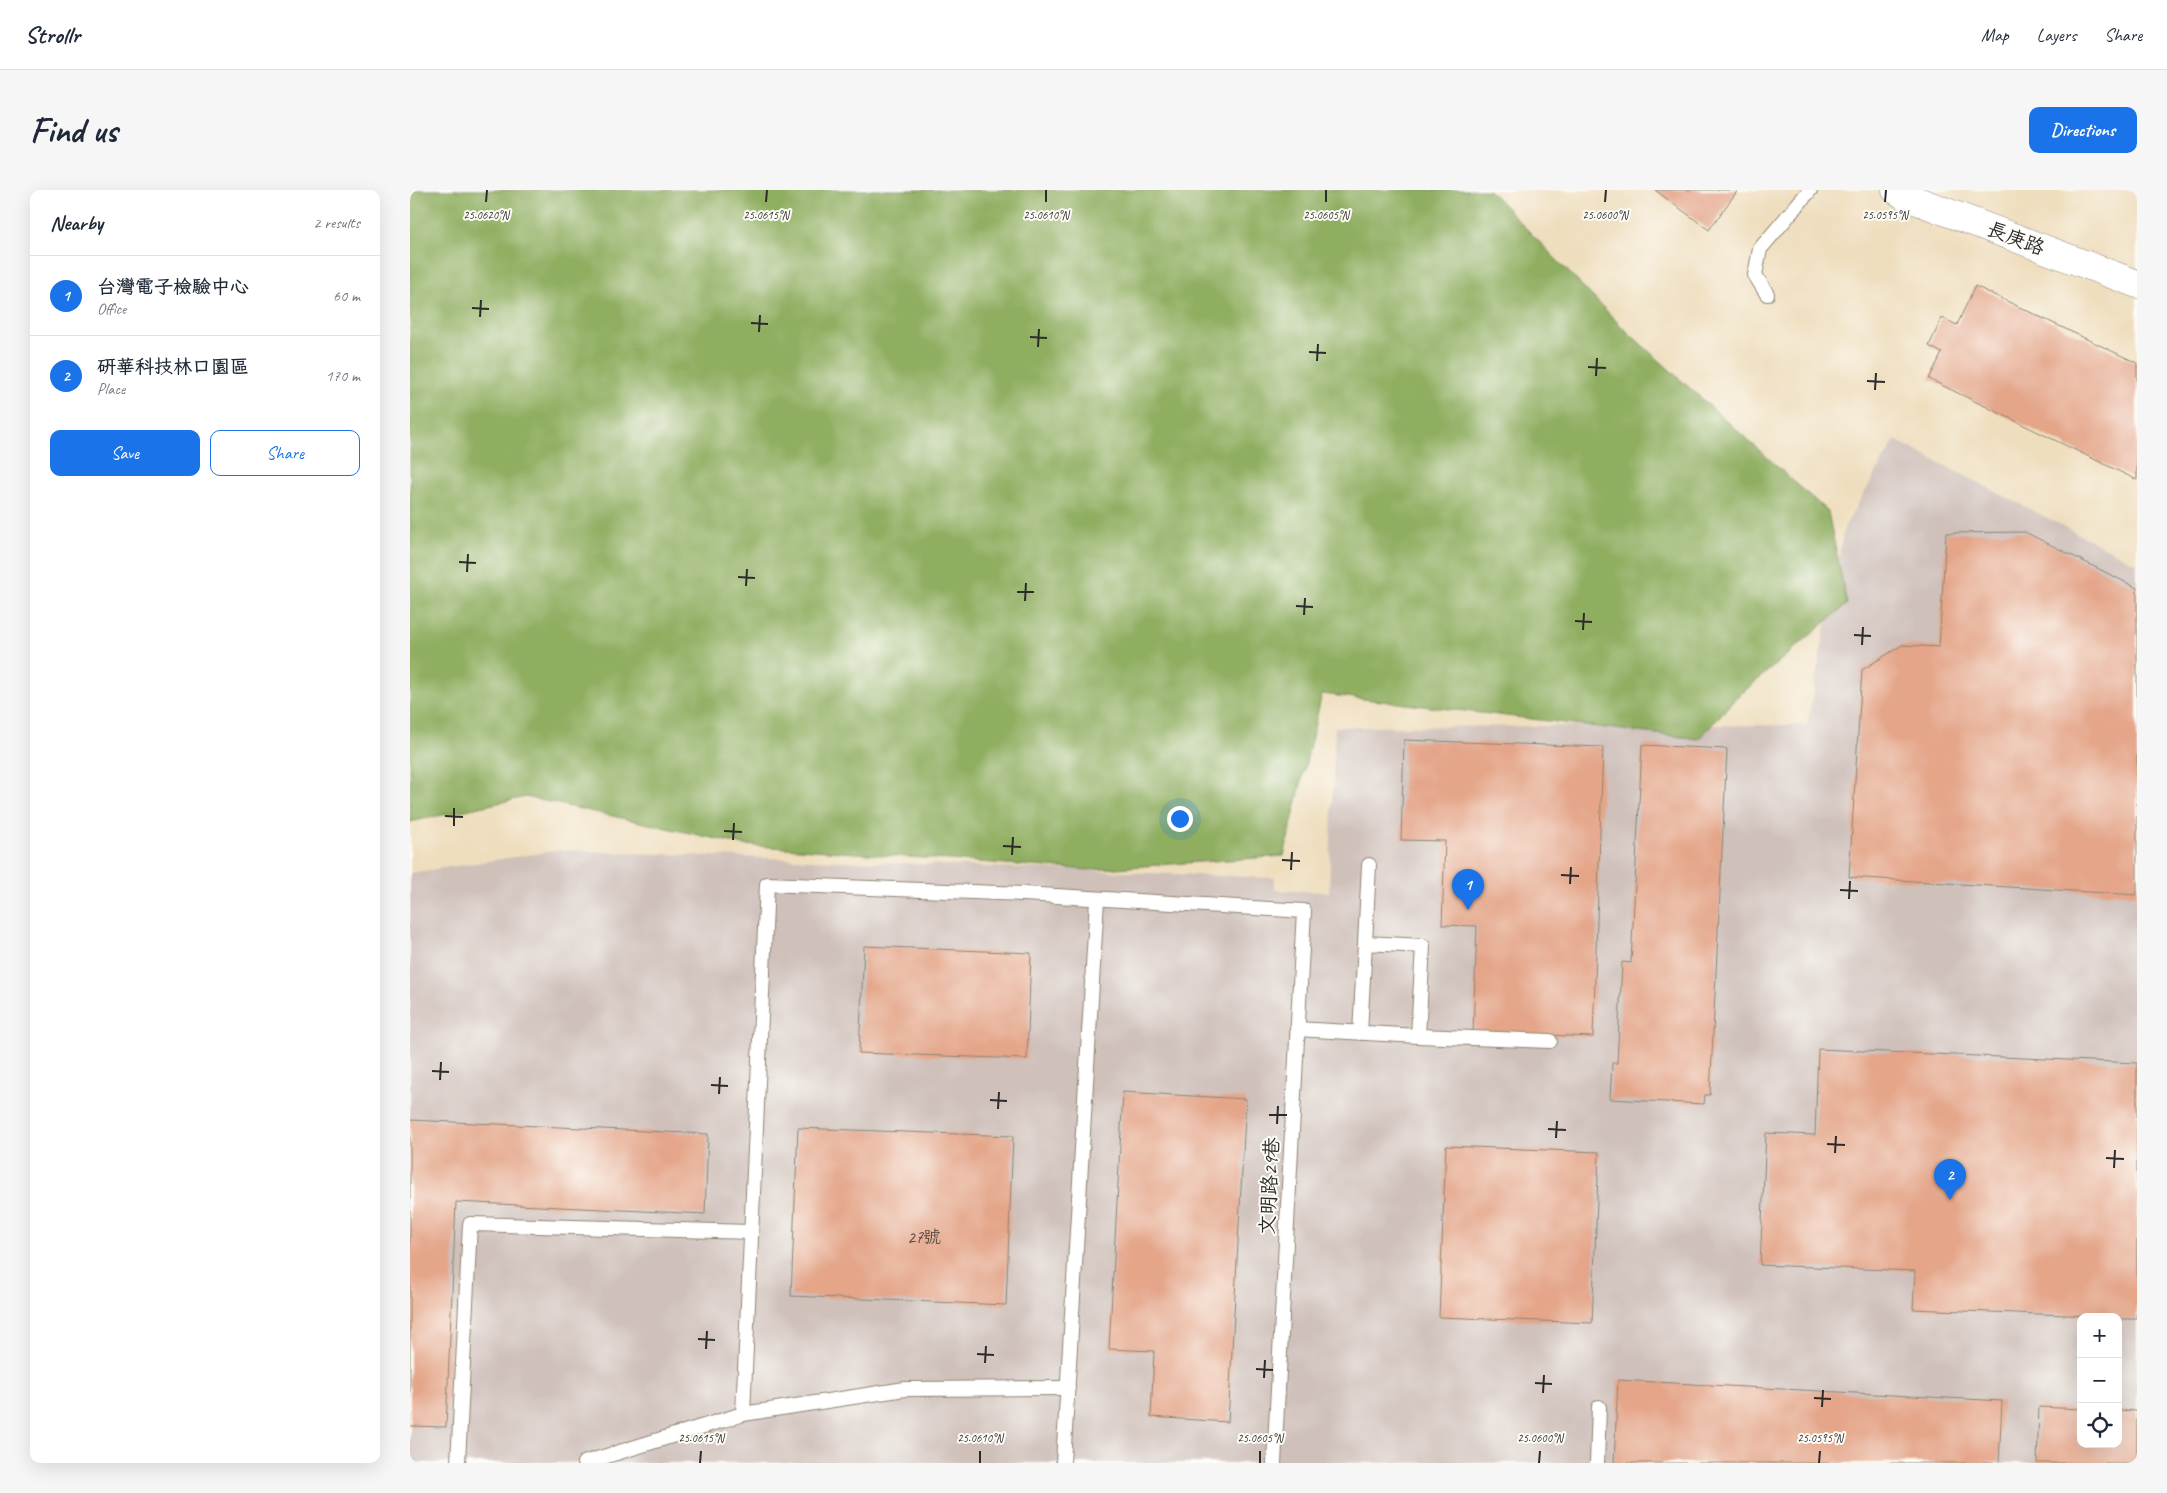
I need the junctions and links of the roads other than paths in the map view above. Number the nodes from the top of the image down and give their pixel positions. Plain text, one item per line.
1 (1810, 190) edge
2 (1896, 190) edge
3 (2137, 284) edge
4 (1767, 294) dead end
5 (1369, 865) dead end
6 (1097, 900) junction
7 (1365, 943) junction
8 (1297, 1029) junction
9 (1360, 1033) junction
10 (1418, 1036) junction
11 (1550, 1041) dead end
12 (751, 1232) junction
13 (1068, 1388) junction
14 (1599, 1407) dead end
15 (743, 1414) junction
16 (458, 1463) edge
17 (584, 1463) edge
18 (1064, 1463) edge
19 (1274, 1463) edge
20 (1597, 1463) edge

1 - 4 lane
2 - 3 street, 長庚路
5 - 7 lane
6 - 8 lane, 文明路29巷
6 - 12 lane
6 - 13 lane
7 - 9 lane
7 - 10 lane
8 - 9 lane
8 - 19 lane, 文明路29巷
9 - 10 lane
10 - 11 lane
12 - 15 lane
12 - 16 lane
13 - 15 lane
13 - 18 lane
14 - 20 lane
15 - 17 lane

